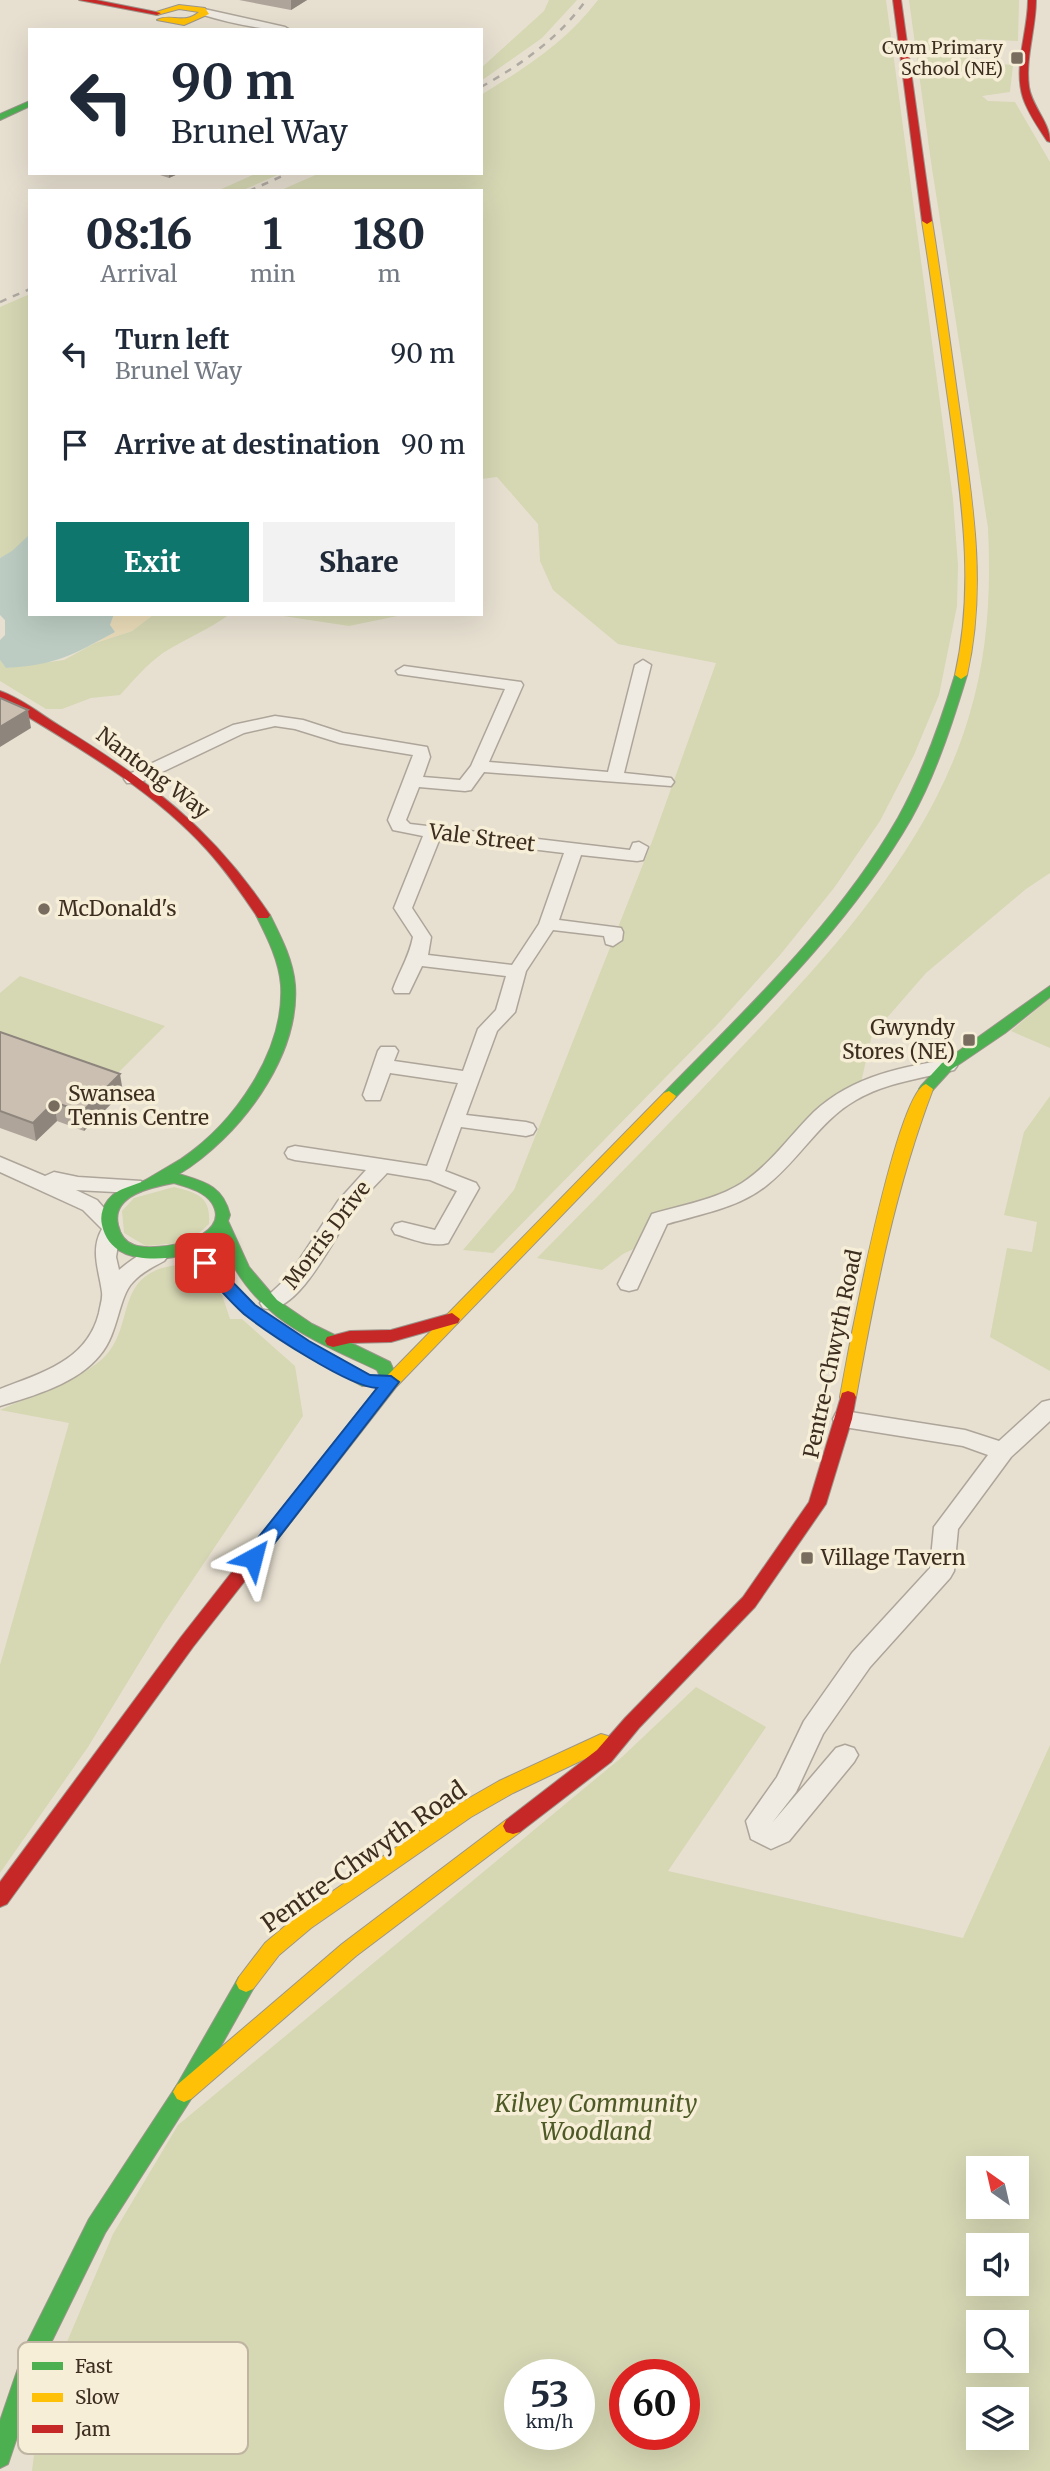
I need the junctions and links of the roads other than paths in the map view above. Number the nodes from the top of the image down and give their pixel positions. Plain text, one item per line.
1 (83, 0) edge
2 (897, 0) edge
3 (1032, 0) edge
4 (196, 11) edge
5 (163, 23) edge
6 (274, 28) edge
7 (28, 104) edge
8 (0, 117) edge
9 (1050, 139) edge
10 (643, 665) dead end
11 (404, 671) dead end
12 (0, 695) edge
13 (479, 766) junction
14 (615, 777) junction
15 (133, 779) junction
16 (413, 781) junction
17 (665, 782) dead end
18 (434, 832) junction
19 (639, 848) dead end
20 (574, 850) junction
21 (548, 924) junction
22 (612, 940) dead end
23 (418, 960) junction
24 (517, 971) junction
25 (402, 989) dead end
26 (1050, 990) edge
27 (947, 1066) junction
28 (471, 1078) junction
29 (373, 1095) dead end
30 (455, 1120) junction
31 (526, 1129) dead end
32 (222, 1135) junction
33 (295, 1153) dead end
34 (0, 1164) edge
35 (383, 1165) junction
36 (21, 1172) junction
37 (209, 1174) junction
38 (434, 1174) junction
39 (157, 1179) junction
40 (134, 1186) junction
41 (221, 1223) junction
42 (108, 1228) junction
43 (402, 1229) dead end
44 (186, 1251) junction
45 (157, 1256) junction
46 (629, 1284) dead end
47 (113, 1293) junction
48 (271, 1303) junction
49 (452, 1319) junction
50 (332, 1341) junction
51 (391, 1382) junction
52 (0, 1398) edge
53 (1050, 1408) edge
54 (844, 1419) junction
55 (1003, 1451) junction
56 (632, 1723) junction
57 (845, 1755) dead end
58 (0, 1898) edge
59 (184, 2092) junction
60 (39, 2342) edge
61 (18, 2401) edge
62 (0, 2456) edge

1 - 5 main road
2 - 49 main road
3 - 9 main road
4 - 5 main road
4 - 5 main road
4 - 6 street
7 - 8 main road
10 - 14 street
11 - 13 street
12 - 15 main road, Nantong Way
13 - 14 street
13 - 16 street
14 - 17 street
15 - 16 street, Vale Street
15 - 32 main road, Nantong Way
16 - 18 street, Vale Street
18 - 20 street, Vale Street
18 - 23 street
19 - 20 street, Vale Street
20 - 21 street
21 - 22 street
21 - 24 street
23 - 24 street
23 - 25 street
24 - 28 street
26 - 27 main road, Pentre-Chwyth Road
27 - 46 street
27 - 54 main road, Pentre-Chwyth Road
28 - 29 street
28 - 30 street
30 - 31 street
30 - 38 street
32 - 37 main road, Nantong Way
32 - 39 main road, Nantong Way
33 - 35 street, Morris Drive
34 - 36 street
35 - 38 street, Morris Drive
35 - 48 street, Morris Drive
36 - 40 street
36 - 42 street
37 - 39 main road
37 - 41 main road
38 - 43 street, Morris Drive
39 - 40 main road
40 - 42 main road
41 - 44 main road
41 - 48 main road
42 - 45 main road
42 - 47 street
44 - 45 main road
44 - 51 main road
45 - 47 street
47 - 52 street
48 - 50 main road
49 - 50 main road
49 - 51 main road
50 - 51 main road
51 - 58 main road
53 - 55 street
54 - 55 street
54 - 56 main road, Pentre-Chwyth Road
55 - 57 street
56 - 59 main road, Pentre-Chwyth Road
56 - 59 main road, Pentre-Chwyth Road
59 - 60 main road, Pentre-Chwyth Road
61 - 62 main road, Pentre-Chwyth Road

